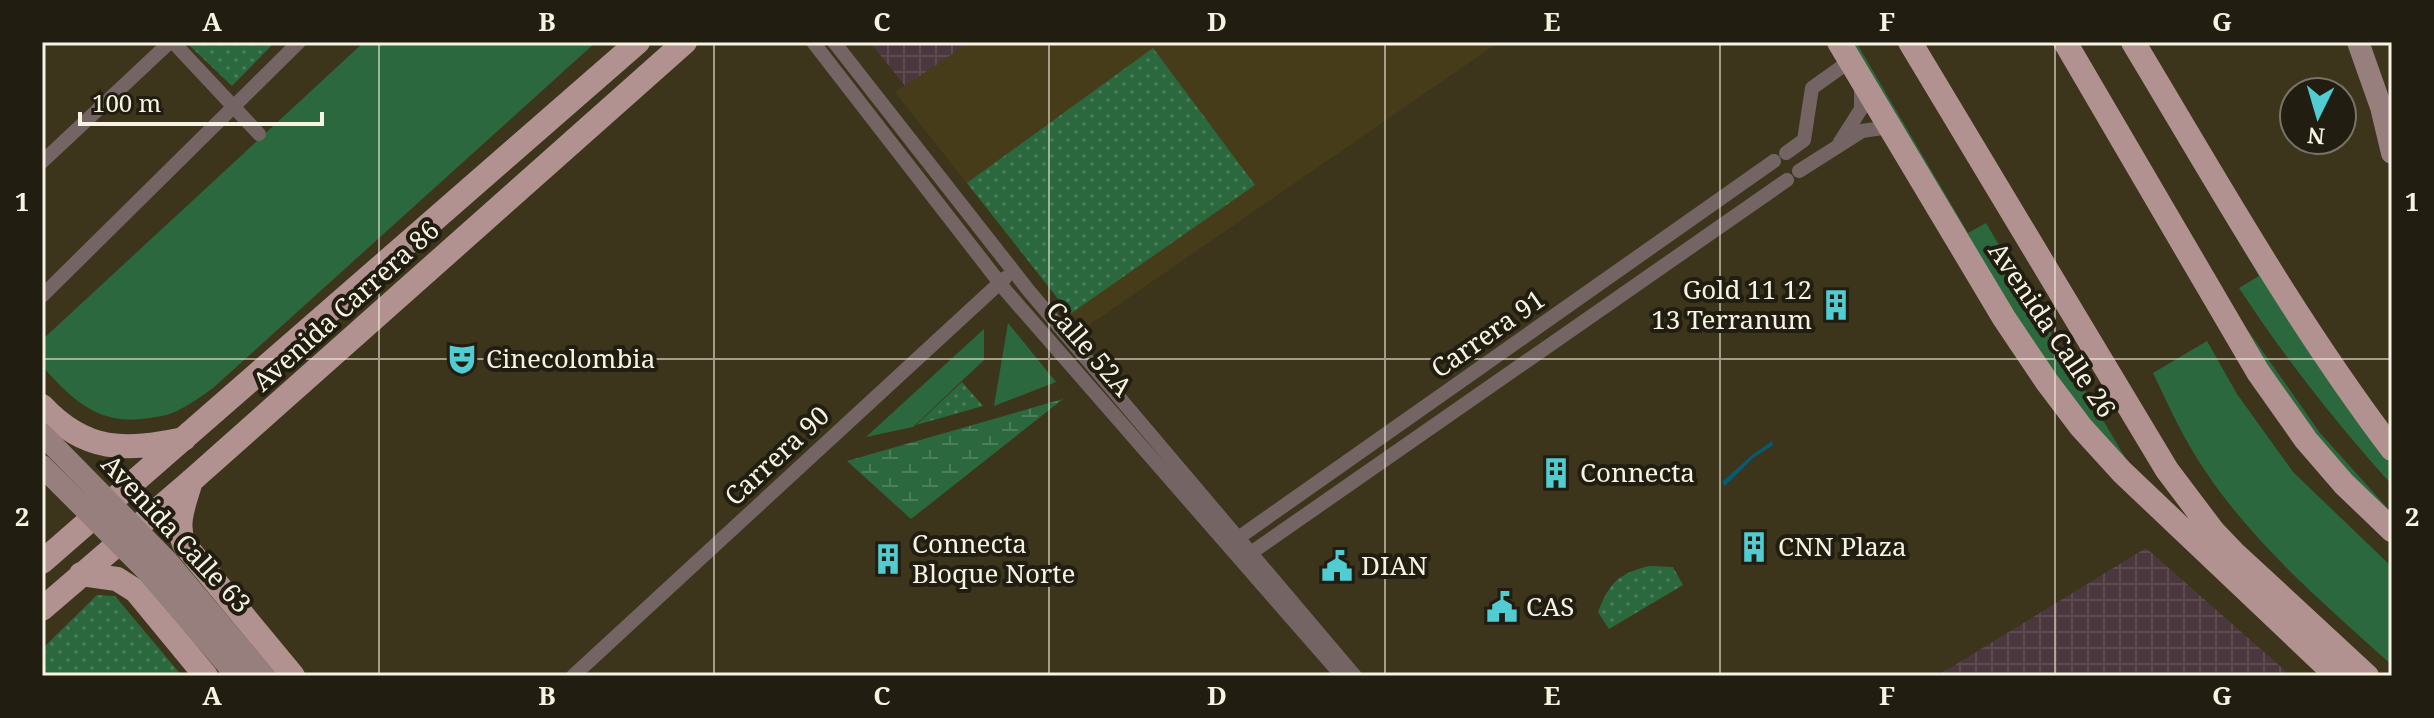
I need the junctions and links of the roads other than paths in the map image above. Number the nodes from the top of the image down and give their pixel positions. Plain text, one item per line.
1 (172, 42) edge
2 (299, 42) edge
3 (638, 42) edge
4 (685, 42) edge
5 (813, 42) edge
6 (834, 42) edge
7 (1910, 42) edge
8 (2065, 42) edge
9 (2133, 42) edge
10 (2358, 42) edge
11 (1850, 60) edge
12 (234, 106) junction
13 (1889, 127) junction
14 (259, 134) dead end
15 (1804, 140) junction
16 (1838, 144) junction
17 (2392, 153) edge
18 (1816, 159) junction
19 (42, 162) edge
20 (1013, 270) junction
21 (1000, 282) junction
22 (42, 296) edge
23 (42, 406) edge
24 (42, 434) edge
25 (186, 438) junction
26 (2392, 449) edge
27 (42, 466) edge
28 (191, 481) junction
29 (2392, 530) edge
30 (1234, 541) junction
31 (1247, 556) junction
32 (42, 562) edge
33 (81, 574) junction
34 (42, 609) edge
35 (206, 676) edge
36 (237, 676) edge
37 (264, 676) edge
38 (293, 676) edge
39 (573, 676) edge
40 (1342, 676) edge
41 (1355, 676) edge
42 (2337, 676) edge
43 (2367, 676) edge

1 - 12 street
1 - 19 street
2 - 12 street
3 - 25 main road, Avenida Carrera 86
4 - 28 main road, Avenida Carrera 86
5 - 21 street, Calle 52A
6 - 20 street, Calle 52A
7 - 43 main road, Avenida Calle 26
8 - 29 main road
9 - 26 main road
10 - 17 main road
11 - 13 main road, Avenida Calle 26
11 - 15 street
11 - 16 street, Carrera 91
12 - 14 street
12 - 22 street
13 - 16 street, Carrera 91
13 - 42 main road, Avenida Calle 26
15 - 18 street
15 - 30 street, Carrera 91
16 - 18 street, Carrera 91
18 - 31 street, Carrera 91
20 - 21 street, Carrera 90
20 - 30 street, Calle 52A
21 - 30 street, Calle 52A
21 - 39 street, Carrera 90
23 - 25 main road
24 - 37 main road, Avenida Calle 63, bridge
25 - 32 main road, Avenida Carrera 86
27 - 36 main road, Avenida Calle 63, bridge
28 - 33 main road, Avenida Carrera 86
28 - 38 main road
30 - 31 street, Calle 52A
31 - 40 street, Calle 52A
31 - 41 street, Calle 52A
33 - 34 main road, Avenida Carrera 86
33 - 35 main road

